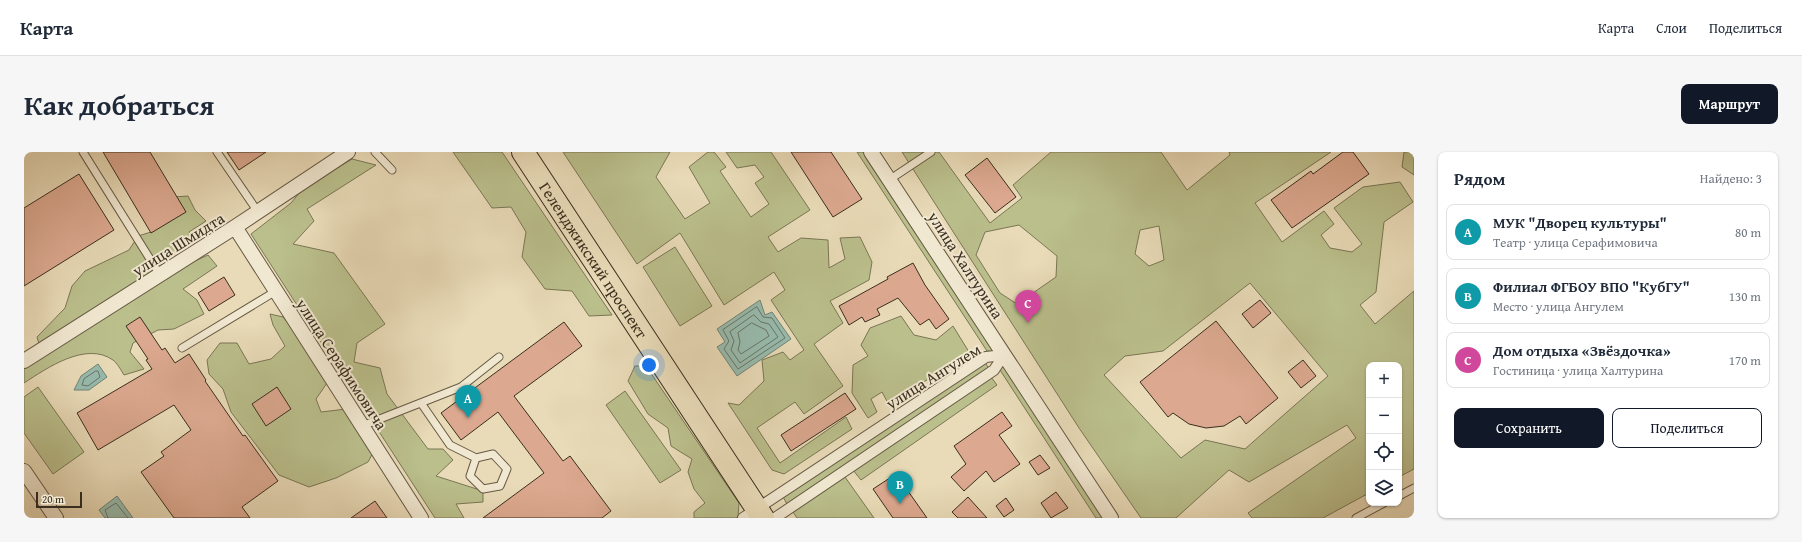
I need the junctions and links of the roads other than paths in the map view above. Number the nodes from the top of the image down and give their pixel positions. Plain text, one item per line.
1 (83, 152) edge
2 (217, 152) edge
3 (375, 152) edge
4 (523, 152) edge
5 (871, 152) edge
6 (931, 152) edge
7 (342, 154) edge
8 (392, 170) dead end
9 (889, 180) junction
10 (258, 212) junction
11 (235, 228) junction
12 (160, 275) junction
13 (276, 291) junction
14 (182, 348) dead end
15 (1004, 355) junction
16 (499, 357) dead end
17 (24, 361) edge
18 (421, 403) junction
19 (362, 426) junction
20 (476, 458) junction
21 (24, 471) edge
22 (1414, 488) edge
23 (1402, 494) edge
24 (1378, 506) edge
25 (759, 516) edge
26 (56, 518) edge
27 (421, 518) edge
28 (1111, 518) edge
29 (1356, 518) edge

1 - 12 lane
2 - 10 lane
3 - 8 lane
4 - 25 main road, Геленджикский проспект
5 - 9 street, улица Халтурина
6 - 9 lane
7 - 10 street, улица Шмидта
9 - 15 street, улица Халтурина
10 - 11 street, улица Шмидта
11 - 12 street, улица Шмидта
11 - 13 street, улица Серафимовича
12 - 17 street, улица Шмидта
13 - 14 lane
13 - 19 street, улица Серафимовича
15 - 25 street, улица Ангулем
15 - 25 street, улица Ангулем
15 - 28 street, улица Халтурина
16 - 18 lane
18 - 19 lane
18 - 20 lane
19 - 27 street, улица Серафимовича
20 - 20 lane
21 - 26 street
22 - 23 lane
24 - 29 lane

